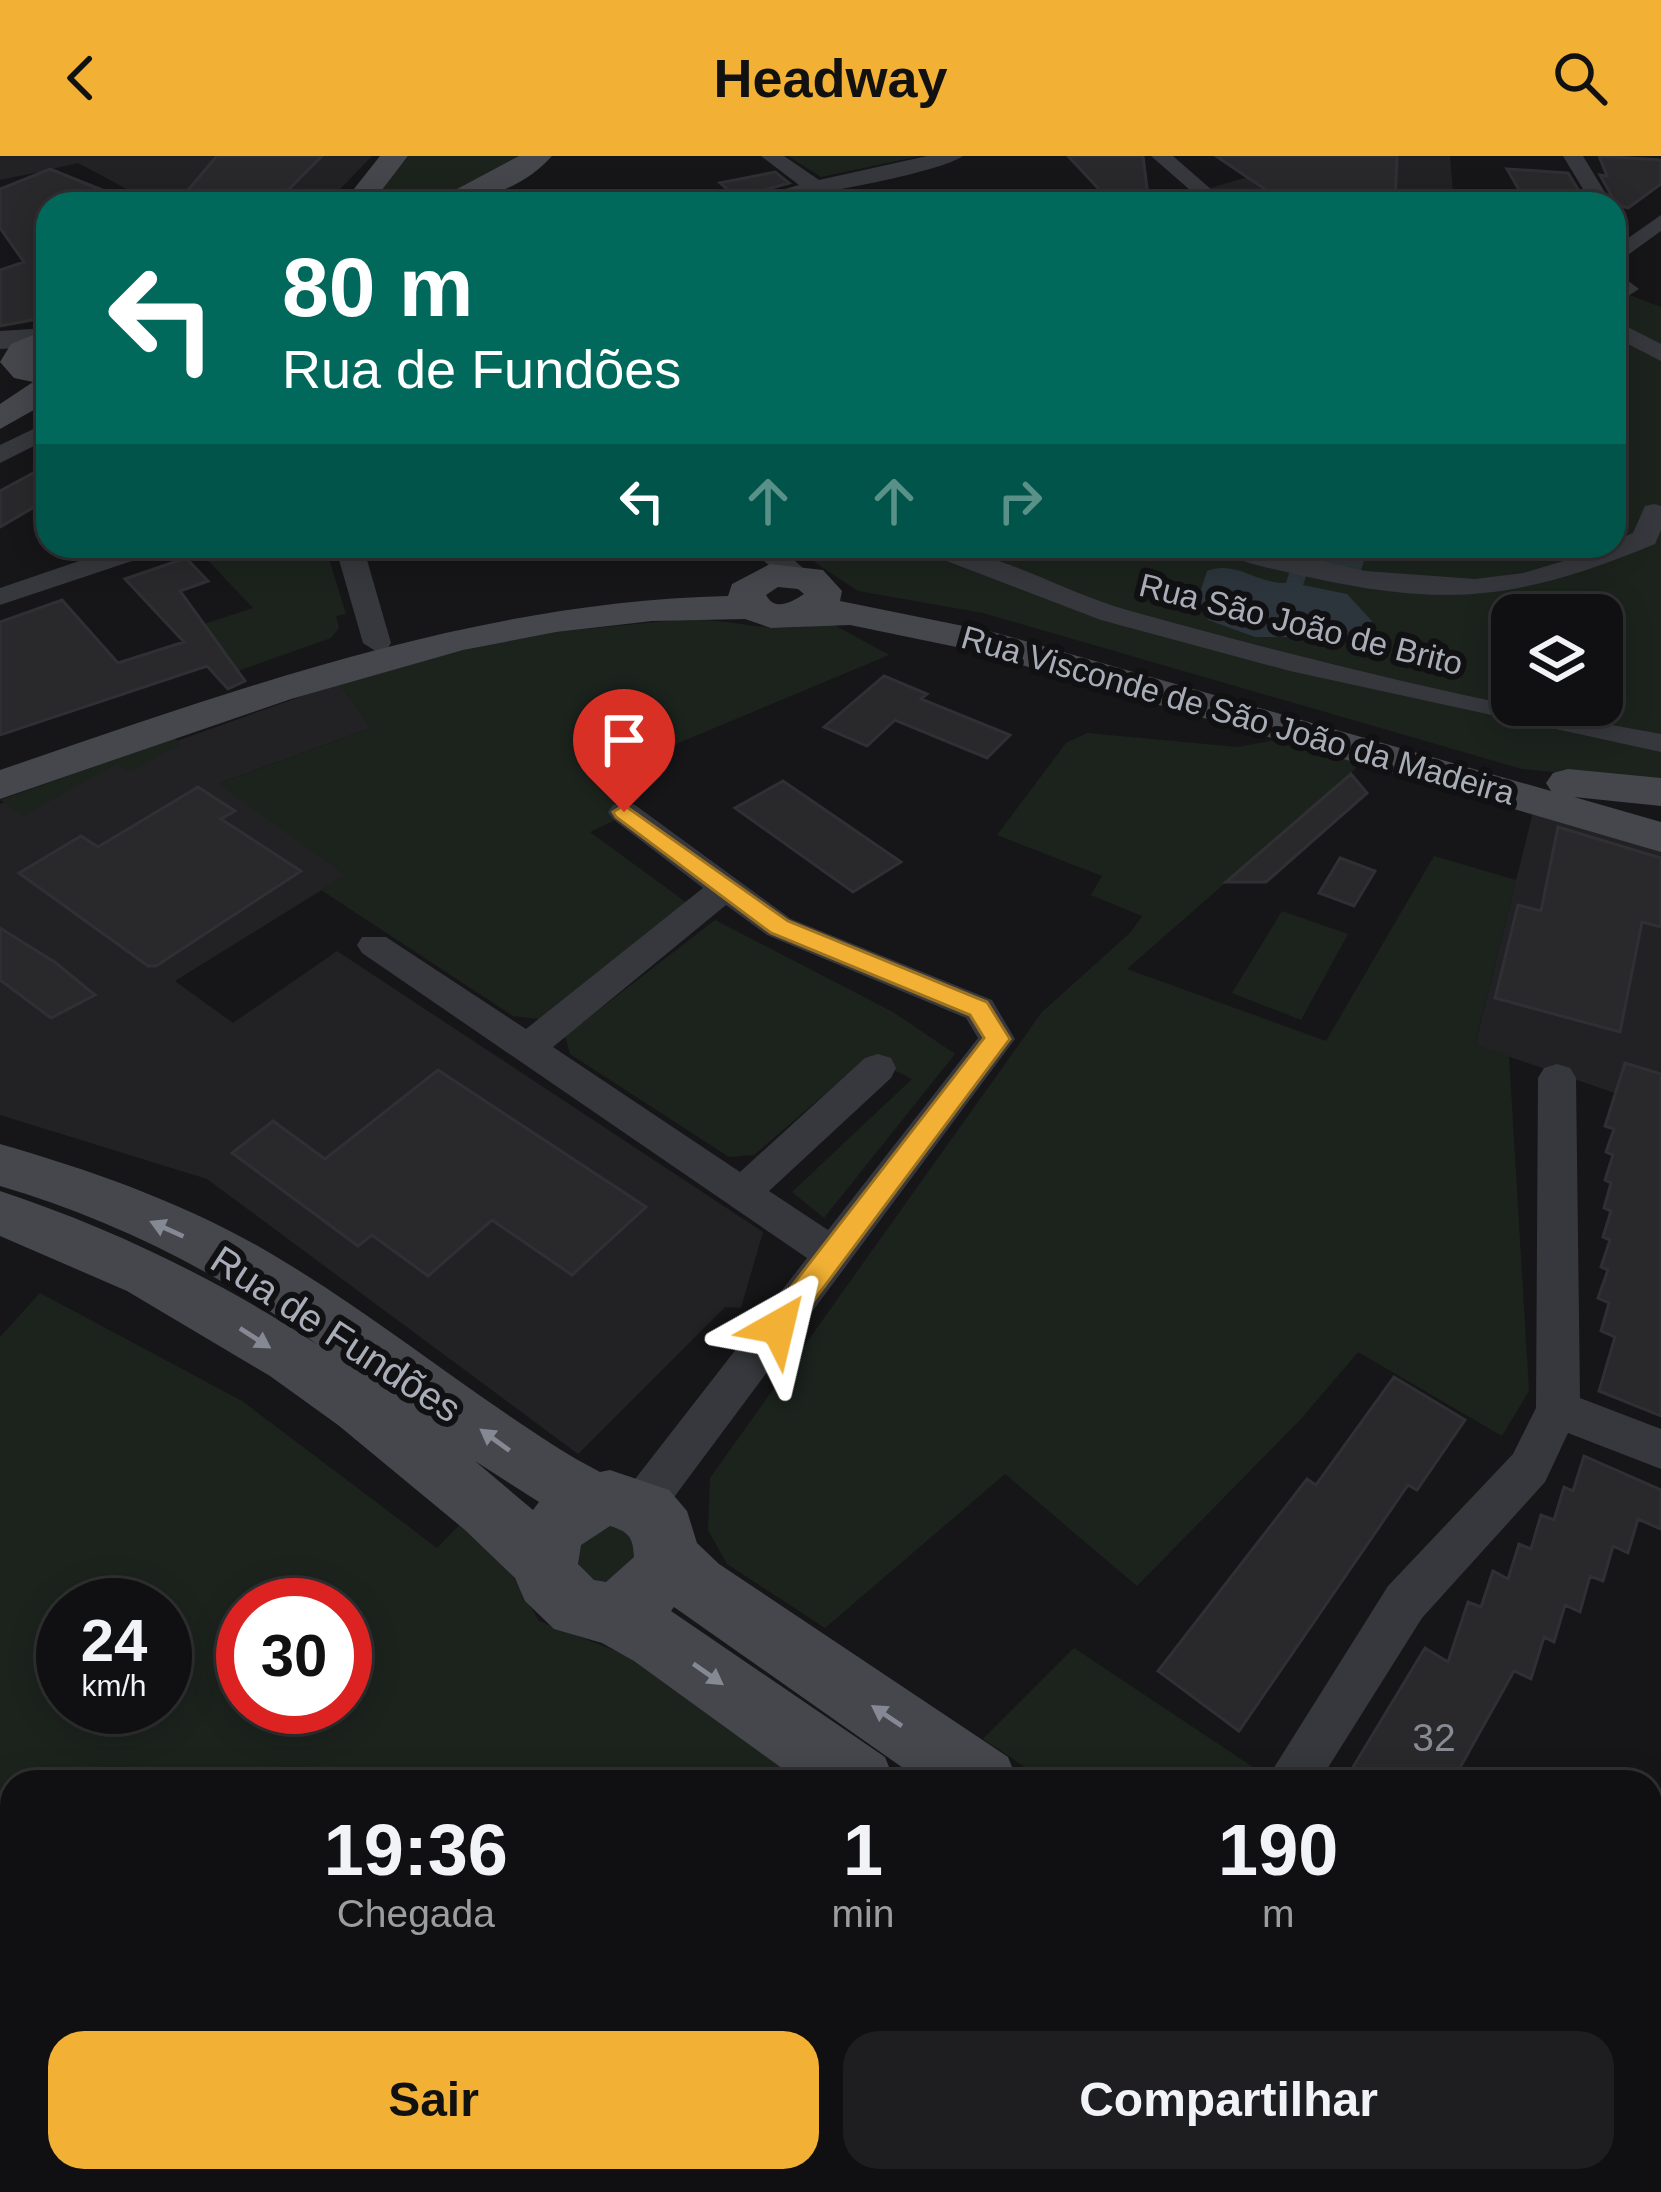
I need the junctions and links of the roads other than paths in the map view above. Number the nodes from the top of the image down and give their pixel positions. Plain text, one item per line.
1 (394, 156) edge
2 (771, 156) edge
3 (953, 156) edge
4 (1133, 156) edge
5 (1161, 156) edge
6 (1573, 156) edge
7 (525, 183) edge
8 (1169, 188) dead end
9 (818, 189) junction
10 (369, 192) edge
11 (490, 192) edge
12 (803, 192) edge
13 (1204, 192) edge
14 (1595, 192) edge
15 (1661, 220) edge
16 (1626, 230) edge
17 (1641, 236) junction
18 (1626, 249) edge
19 (1626, 334) edge
20 (36, 343) edge
21 (1661, 354) edge
22 (14, 366) edge
23 (36, 396) edge
24 (0, 419) edge
25 (36, 436) edge
26 (0, 455) edge
27 (1654, 512) dead end
28 (1626, 546) edge
29 (113, 558) edge
30 (352, 558) edge
31 (964, 558) edge
32 (1287, 558) edge
33 (1593, 558) edge
34 (777, 581) edge
35 (0, 597) edge
36 (377, 643) junction
37 (1661, 743) edge
38 (0, 766) edge
39 (0, 785) edge
40 (1661, 792) edge
41 (624, 812) dead end
42 (1661, 837) edge
43 (727, 886) junction
44 (374, 946) dead end
45 (526, 1049) junction
46 (878, 1068) dead end
47 (1557, 1078) dead end
48 (0, 1165) edge
49 (742, 1192) junction
50 (0, 1214) edge
51 (832, 1254) junction
52 (1558, 1409) junction
53 (1661, 1449) edge
54 (634, 1521) junction
55 (545, 1563) junction
56 (609, 1612) junction
57 (843, 1770) edge
58 (966, 1770) edge
59 (1298, 1770) edge

1 - 10 main road
2 - 9 street
3 - 9 street
4 - 8 street
5 - 13 street
6 - 14 street
7 - 11 main road
9 - 12 street
15 - 17 street
16 - 17 street
17 - 18 street
19 - 21 street
20 - 22 main road
23 - 24 main road
25 - 26 street
27 - 28 street
29 - 35 street
30 - 36 street
31 - 37 street, Rua São João de Brito
32 - 33 street
34 - 36 main road, Rua Visconde de São João da Madeira
34 - 39 main road, Rua Visconde de São João da Madeira
34 - 40 main road, Rua Visconde de São João da Madeira
34 - 42 main road, Rua Visconde de São João da Madeira
36 - 38 main road, Rua Visconde de São João da Madeira
41 - 43 street
43 - 45 street
43 - 51 street
44 - 45 street
45 - 49 street
46 - 49 street
47 - 52 street
54 -> 48 main road, Rua de Fundões
49 - 51 street
50 -> 55 main road, Rua de Fundões
51 - 54 street
52 - 53 street
52 - 59 street
54 - 55 main road
54 - 56 main road
58 -> 54 main road, Rua de Fundões
55 - 56 main road, Rua de Fundões
56 -> 57 main road, Rua de Fundões

